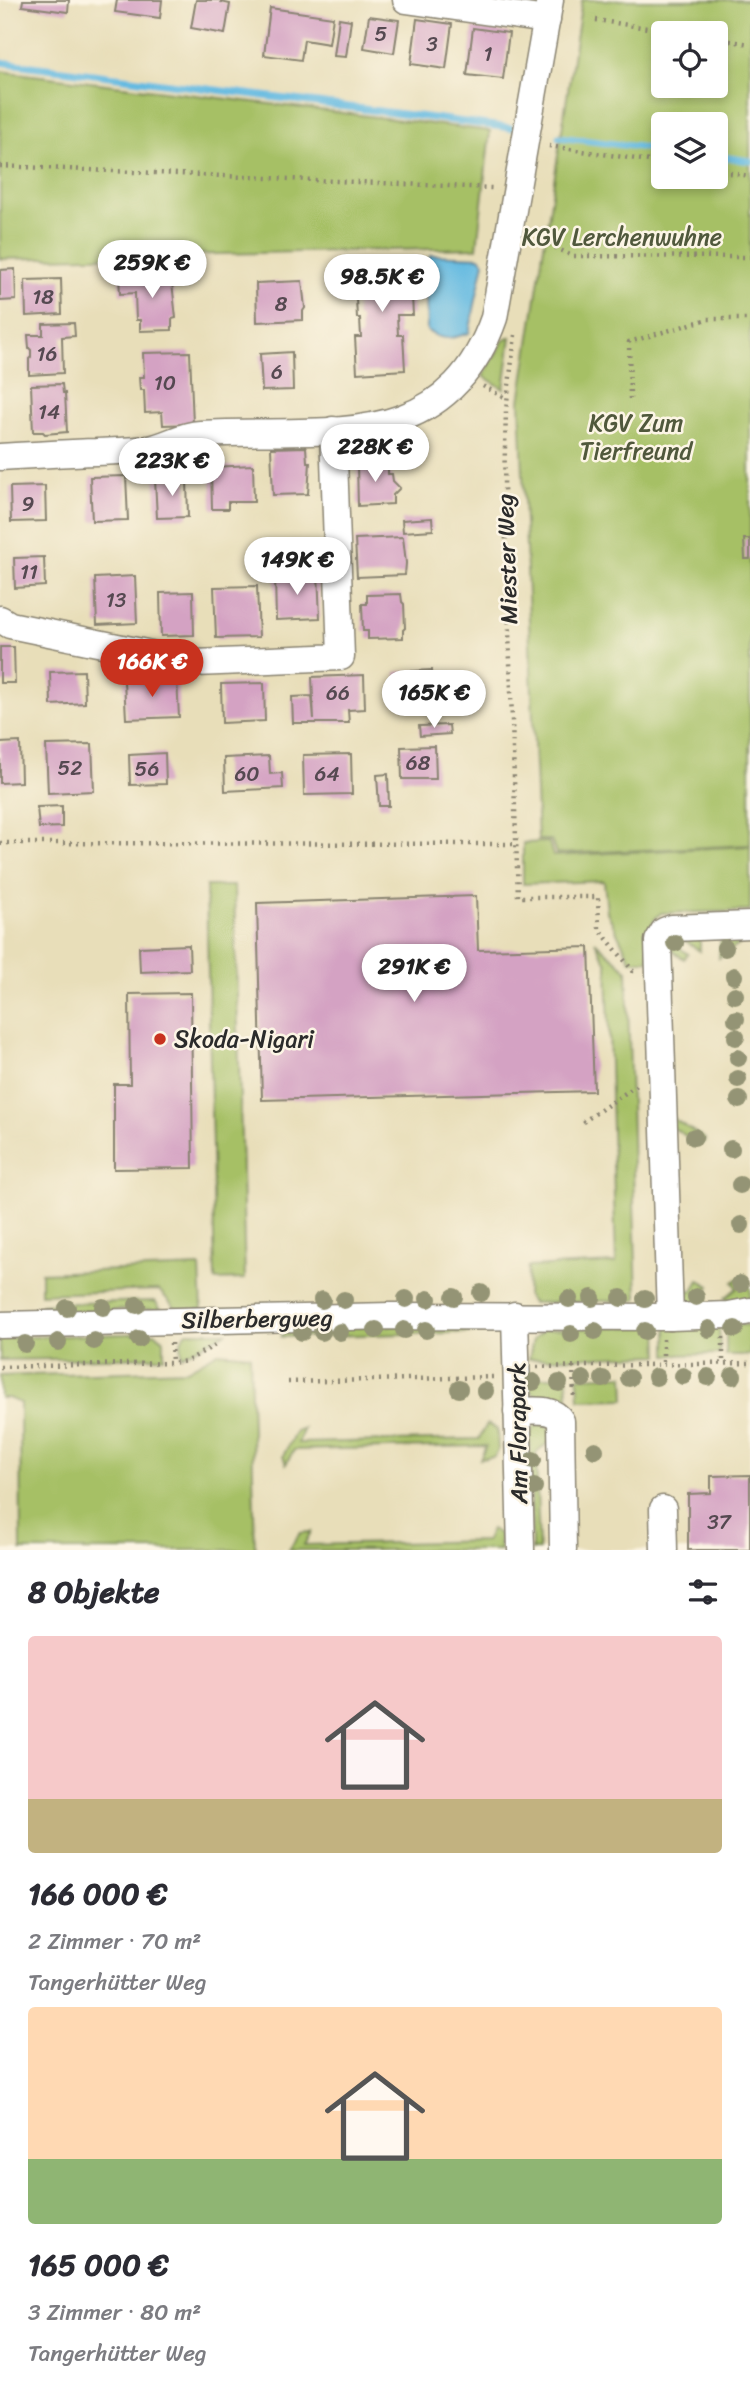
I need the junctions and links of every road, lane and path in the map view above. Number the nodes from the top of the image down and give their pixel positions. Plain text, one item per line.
1 (406, 0) edge
2 (548, 10) edge
3 (596, 20) dead end
4 (651, 29) edge
5 (728, 41) edge
6 (750, 44) edge
7 (548, 146) dead end
8 (651, 161) edge
9 (0, 166) edge
10 (728, 173) edge
11 (750, 176) edge
12 (482, 188) dead end
13 (549, 244) dead end
14 (750, 257) edge
15 (750, 318) edge
16 (507, 399) dead end
17 (630, 399) dead end
18 (333, 430) junction
19 (0, 457) edge
20 (0, 619) edge
21 (0, 843) edge
22 (518, 844) junction
23 (750, 925) edge
24 (658, 973) junction
25 (662, 1069) junction
26 (583, 1122) dead end
27 (750, 1311) edge
28 (515, 1315) junction
29 (670, 1317) junction
30 (0, 1325) edge
31 (172, 1363) dead end
32 (750, 1363) edge
33 (0, 1367) edge
34 (528, 1367) dead end
35 (499, 1377) dead end
36 (288, 1382) dead end
37 (517, 1411) junction
38 (663, 1509) dead end
39 (521, 1550) edge
40 (563, 1550) edge
41 (664, 1550) edge

1 - 2 street
2 - 18 street
3 - 4 path
5 - 6 path
7 - 8 path
9 - 12 path
10 - 11 path
13 - 14 path
15 - 17 path
16 - 22 path, Miester Weg
18 - 19 street
18 - 20 street
21 - 22 path
22 - 24 path, Miester Weg
23 - 24 street
24 - 25 street
25 - 26 path
25 - 29 street
27 - 29 street, Silberbergweg
28 - 29 street, Silberbergweg
28 - 30 street, Silberbergweg
28 - 37 street, Am Florapark
31 - 33 path, Silberbergweg
32 - 34 path
35 - 36 path
37 - 39 street, Am Florapark
37 - 40 street
38 - 41 street

